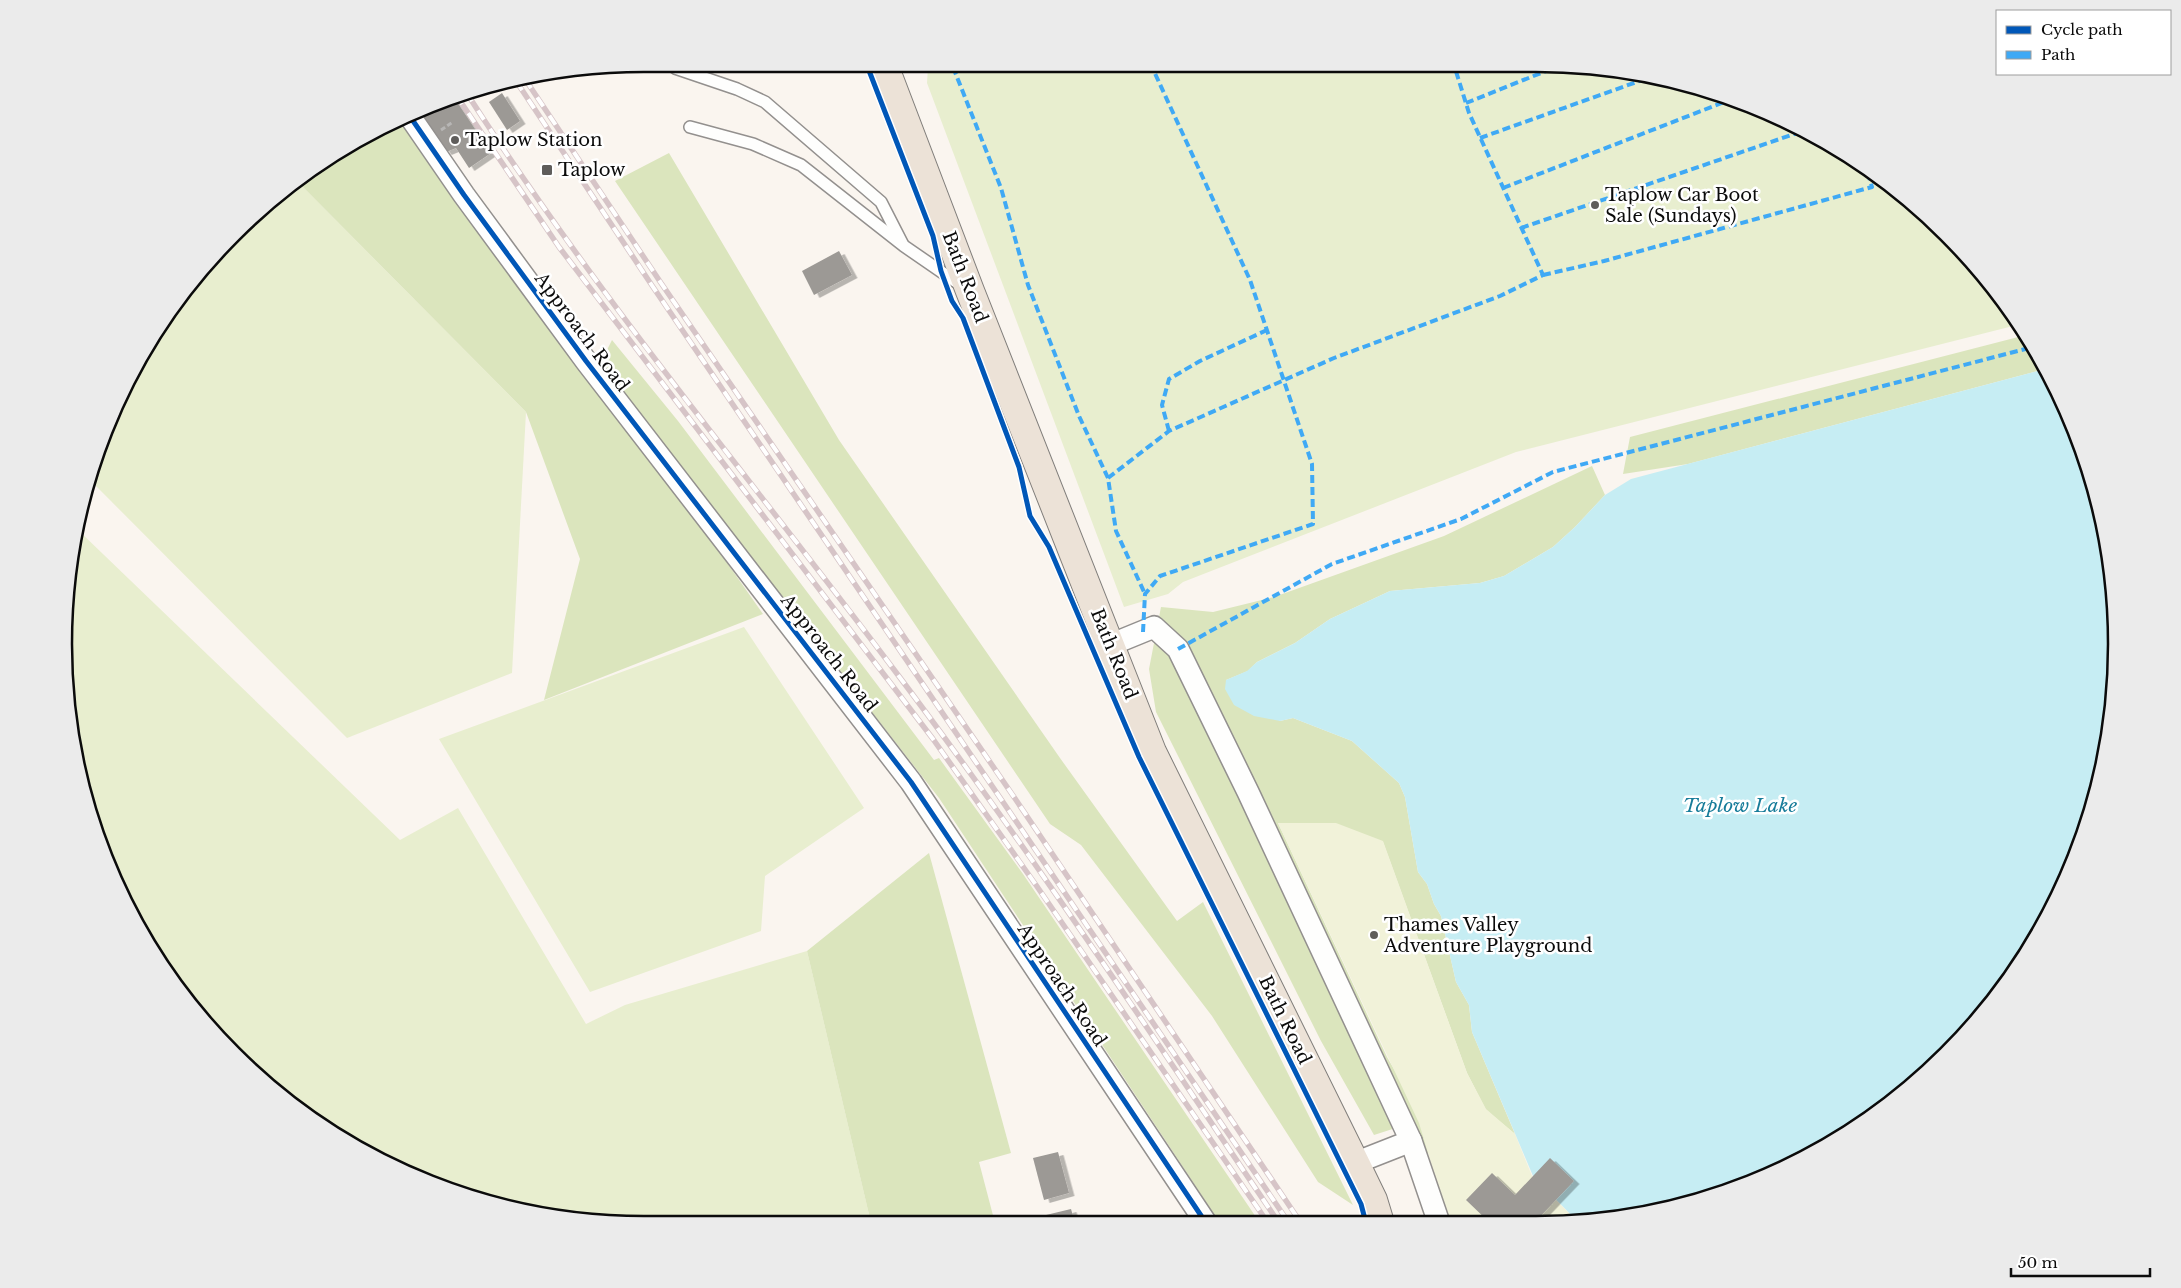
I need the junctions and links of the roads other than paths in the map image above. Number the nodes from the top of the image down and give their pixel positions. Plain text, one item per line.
1 (687, 72) edge
2 (887, 72) edge
3 (413, 121) edge
4 (690, 127) dead end
5 (904, 246) junction
6 (970, 291) junction
7 (1110, 645) junction
8 (1411, 1141) junction
9 (1355, 1162) junction
10 (1201, 1216) edge
11 (1378, 1216) edge
12 (1438, 1216) edge

1 - 5 lane
2 - 6 main road, Bath Road
3 - 10 street, Approach Road
4 - 5 lane
5 - 6 lane
6 - 7 main road, Bath Road
7 - 8 street
7 - 9 main road, Bath Road
8 - 9 street
8 - 12 street
9 - 11 main road, Bath Road

